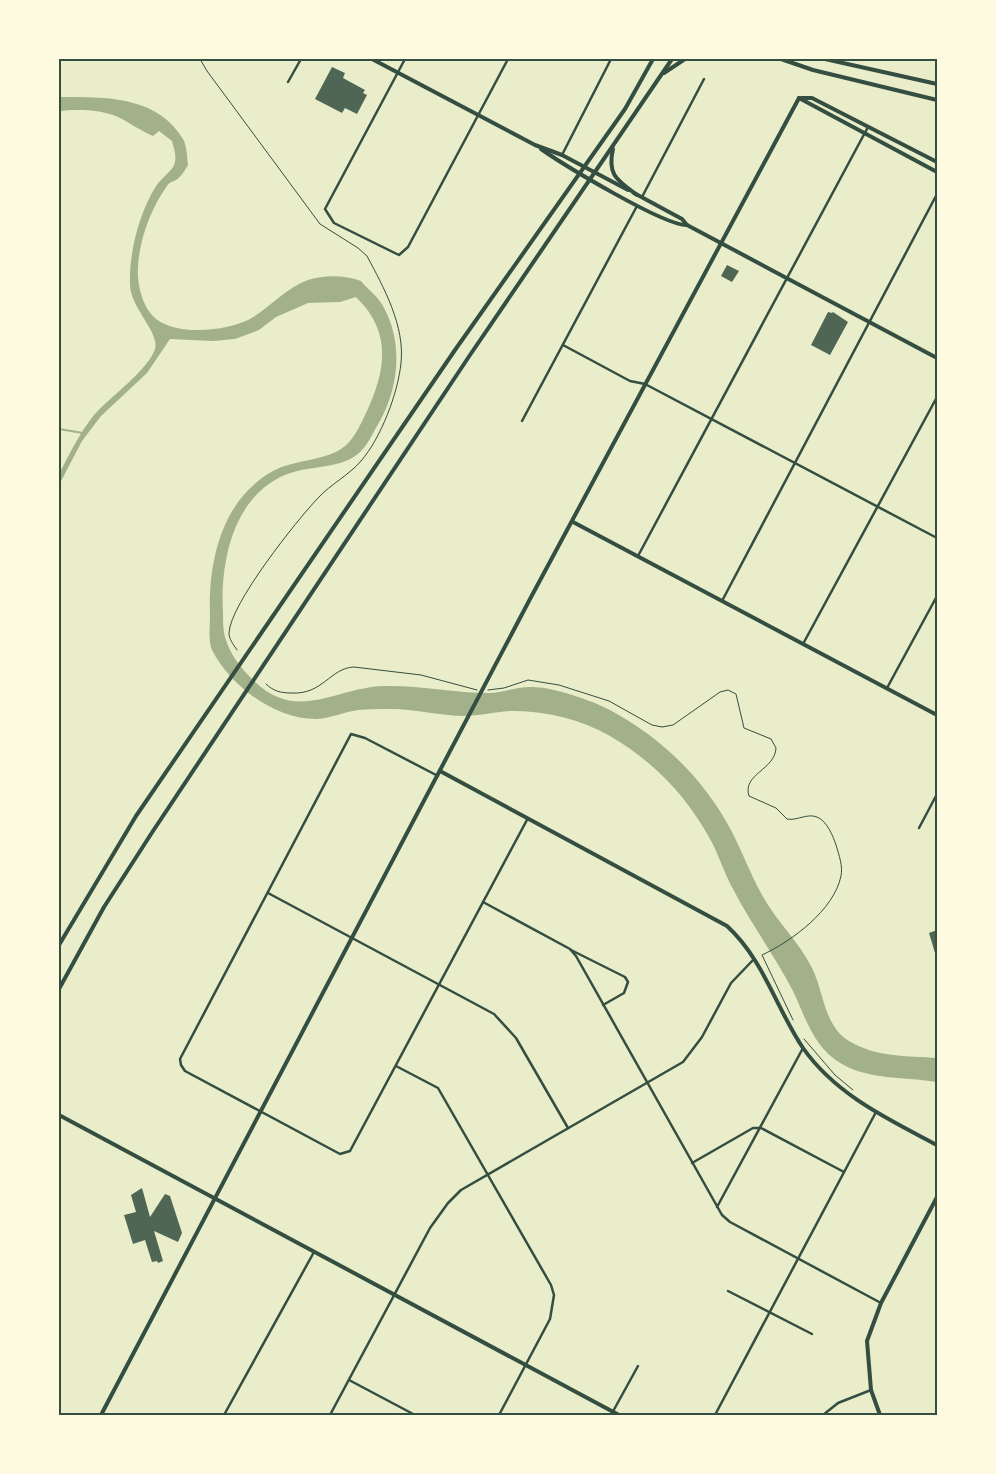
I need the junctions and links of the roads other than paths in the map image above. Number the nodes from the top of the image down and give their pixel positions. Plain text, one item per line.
1 (301, 59) edge
2 (372, 59) edge
3 (405, 59) edge
4 (508, 59) edge
5 (612, 59) edge
6 (654, 59) edge
7 (672, 59) edge
8 (685, 59) edge
9 (776, 59) edge
10 (825, 59) edge
11 (783, 60) edge
12 (398, 72) junction
13 (660, 76) junction
14 (704, 78) dead end
15 (288, 82) dead end
16 (937, 84) edge
17 (799, 98) junction
18 (937, 100) edge
19 (478, 115) junction
20 (868, 126) junction
21 (864, 134) junction
22 (535, 145) junction
23 (613, 146) junction
24 (562, 155) junction
25 (937, 162) edge
26 (584, 166) junction
27 (937, 172) edge
28 (579, 173) junction
29 (595, 173) junction
30 (590, 180) junction
31 (637, 194) junction
32 (937, 194) edge
33 (642, 197) junction
34 (638, 205) junction
35 (688, 225) junction
36 (721, 243) junction
37 (787, 278) junction
38 (870, 322) junction
39 (563, 345) junction
40 (937, 358) edge
41 (645, 384) junction
42 (937, 397) edge
43 (712, 419) junction
44 (522, 422) dead end
45 (795, 463) junction
46 (878, 507) junction
47 (573, 522) junction
48 (937, 538) edge
49 (638, 556) junction
50 (937, 596) edge
51 (722, 601) junction
52 (804, 644) junction
53 (887, 688) junction
54 (937, 715) edge
55 (440, 771) junction
56 (438, 776) junction
57 (937, 794) edge
58 (528, 818) junction
59 (919, 828) dead end
60 (268, 892) junction
61 (483, 902) junction
62 (353, 938) junction
63 (59, 945) edge
64 (570, 949) junction
65 (755, 958) junction
66 (440, 985) junction
67 (59, 989) edge
68 (603, 1005) junction
69 (804, 1048) junction
70 (396, 1066) junction
71 (647, 1083) junction
72 (261, 1112) junction
73 (876, 1112) junction
74 (59, 1115) edge
75 (568, 1128) junction
76 (761, 1128) junction
77 (937, 1145) edge
78 (692, 1163) junction
79 (844, 1172) junction
80 (487, 1176) junction
81 (937, 1197) edge
82 (216, 1200) junction
83 (717, 1208) junction
84 (314, 1252) junction
85 (797, 1258) junction
86 (728, 1290) dead end
87 (394, 1295) junction
88 (881, 1302) junction
89 (770, 1312) junction
90 (812, 1334) dead end
91 (525, 1366) junction
92 (638, 1366) dead end
93 (348, 1380) junction
94 (871, 1390) junction
95 (612, 1414) edge
96 (101, 1415) edge
97 (224, 1415) edge
98 (330, 1415) edge
99 (415, 1415) edge
100 (499, 1415) edge
101 (619, 1415) edge
102 (715, 1415) edge
103 (822, 1415) edge
104 (880, 1415) edge

1 - 15 street
2 - 12 street
3 - 12 street
4 - 19 street
5 - 24 street
6 - 26 street
7 - 13 street
8 - 13 street
9 - 11 street
10 - 16 street
11 - 18 street
12 - 19 street
12 - 19 street
13 - 23 street
14 - 33 street
17 - 20 street
17 - 21 street
17 - 36 street
19 - 22 street
20 - 21 street
20 - 25 street
21 - 27 street
21 - 37 street
22 - 24 street
22 - 28 street
23 - 29 street
23 - 31 street
24 - 26 street
26 - 28 street
26 - 29 street
28 - 30 street
28 - 63 street
29 - 30 street
29 - 31 street
30 - 34 street
30 - 67 street
31 - 33 street
32 - 38 street
33 - 35 street
34 - 35 street
34 - 39 street
35 - 36 street
36 - 37 street
36 - 41 street
37 - 38 street
37 - 43 street
38 - 40 street
38 - 45 street
39 - 41 street
39 - 44 street
41 - 43 street
41 - 47 street
42 - 46 street
43 - 45 street
43 - 49 street
45 - 46 street
45 - 51 street
46 - 48 street
46 - 52 street
47 - 49 street
47 - 55 street
49 - 51 street
50 - 53 street
51 - 52 street
52 - 53 street
53 - 54 street
55 - 56 street
55 - 58 street
56 - 60 street
56 - 62 street
57 - 59 street
58 - 61 street
58 - 65 street
60 - 62 street
60 - 72 street
61 - 64 street
61 - 66 street
62 - 66 street
62 - 72 street
64 - 68 street
64 - 68 street
65 - 69 street
65 - 71 street
66 - 70 street
66 - 75 street
68 - 71 street
69 - 73 street
69 - 76 street
70 - 72 street
70 - 80 street
71 - 75 street
71 - 78 street
72 - 82 street
73 - 77 street
73 - 79 street
74 - 82 street
75 - 80 street
76 - 78 street
76 - 79 street
76 - 83 street
78 - 83 street
79 - 85 street
80 - 87 street
80 - 91 street
81 - 88 street
82 - 84 street
82 - 96 street
83 - 85 street
84 - 87 street
84 - 97 street
85 - 88 street
85 - 89 street
86 - 89 street
87 - 91 street
87 - 93 street
88 - 94 street
89 - 90 street
89 - 102 street
91 - 95 street
91 - 100 street
92 - 95 street
93 - 98 street
93 - 99 street
94 - 103 street
94 - 104 street
95 - 101 street

